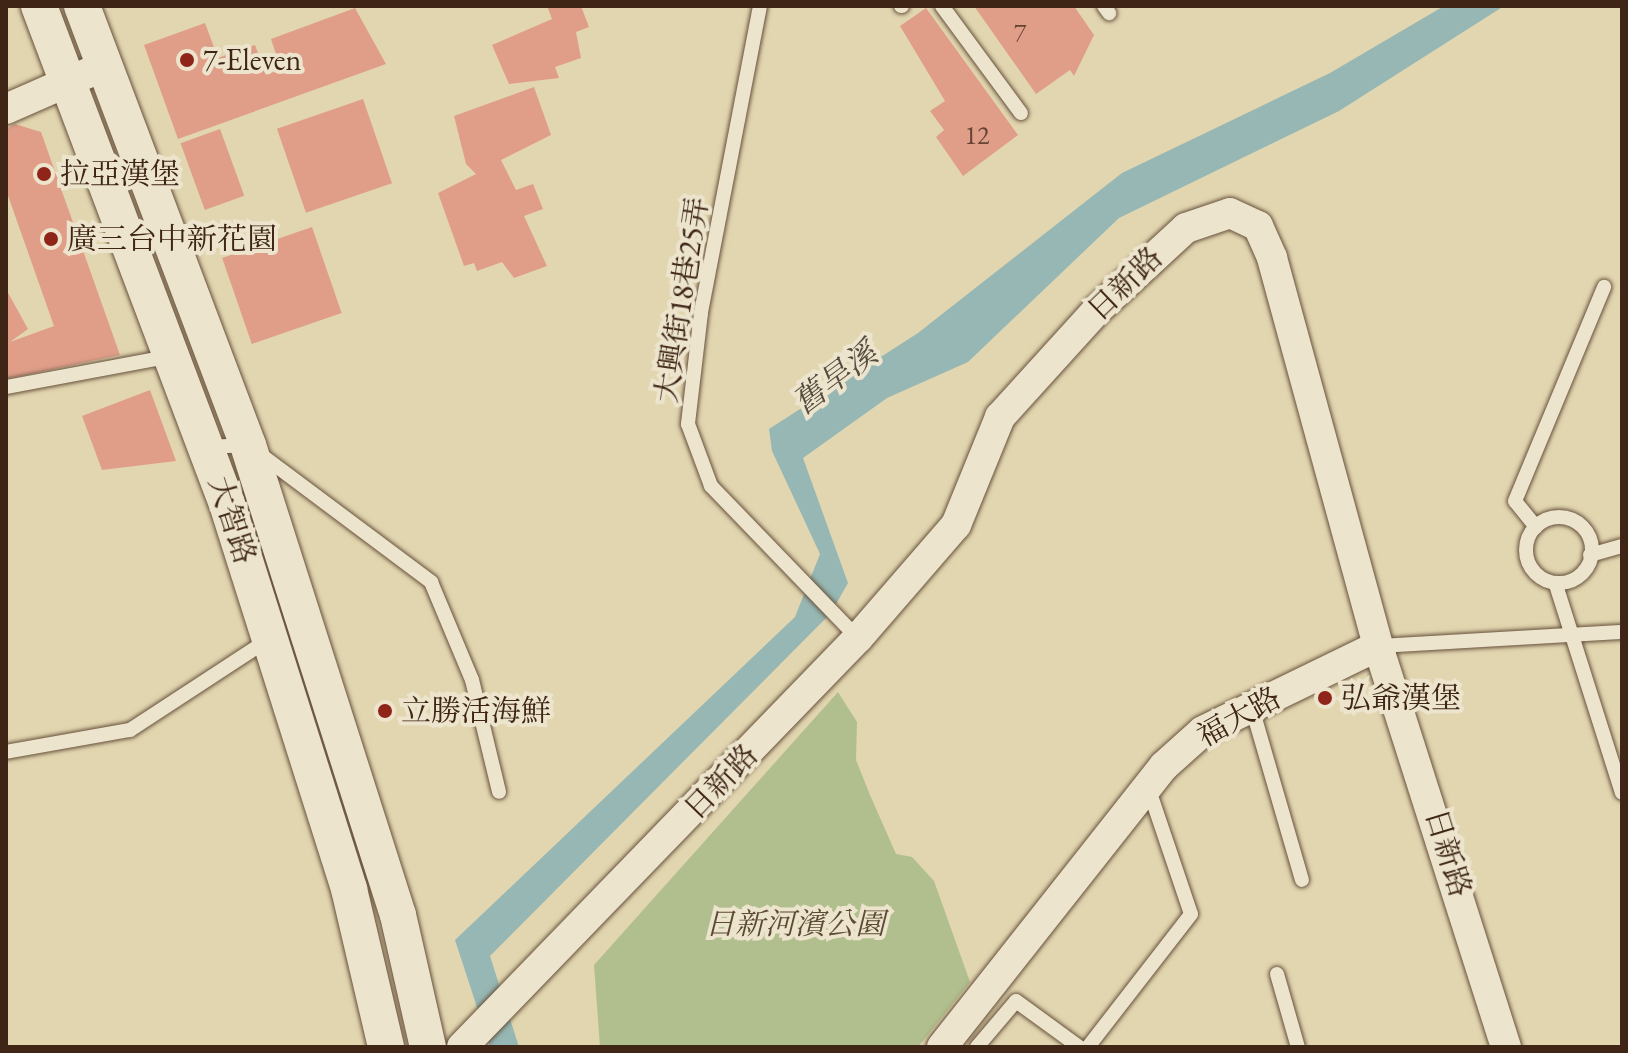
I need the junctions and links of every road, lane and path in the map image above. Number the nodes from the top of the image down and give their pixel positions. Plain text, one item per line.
1 (39, 6) edge
2 (82, 6) edge
3 (760, 6) edge
4 (942, 6) edge
5 (104, 66) junction
6 (67, 82) junction
7 (6, 109) edge
8 (1021, 113) dead end
9 (1604, 287) dead end
10 (173, 355) junction
11 (6, 387) edge
12 (248, 445) junction
13 (208, 447) junction
14 (1536, 527) junction
15 (1622, 546) edge
16 (1590, 555) junction
17 (1556, 585) junction
18 (1622, 632) edge
19 (1570, 637) junction
20 (858, 638) junction
21 (269, 639) junction
22 (1378, 646) junction
23 (1252, 708) junction
24 (6, 752) edge
25 (1148, 787) junction
26 (499, 792) dead end
27 (1622, 793) edge
28 (1302, 880) dead end
29 (1277, 974) dead end
30 (471, 1040) edge
31 (386, 1047) edge
32 (428, 1047) edge
33 (942, 1047) edge
34 (977, 1047) edge
35 (1079, 1047) edge
36 (1088, 1047) edge
37 (1298, 1047) edge
38 (1506, 1047) edge

1 - 6 street, 大智路
2 - 5 street, 大智路
3 - 20 lane, 大興街18巷25弄
4 - 8 lane
5 - 6 street
5 - 12 street, 大智路
6 - 7 street
6 - 10 street, 大智路
9 - 14 lane
10 - 11 lane
10 - 13 street, 大智路
12 - 13 lane
12 - 26 lane
12 - 32 street, 大智路
13 - 21 street, 大智路
14 - 16 lane
14 - 17 lane
15 - 16 lane
16 - 17 lane
17 - 19 lane
18 - 19 lane, 福大路
19 - 22 lane, 福大路
19 - 27 lane
20 - 22 street, 日新路
20 - 30 street, 日新路
21 - 24 lane
21 - 31 street, 大智路
22 - 23 street, 福大路
22 - 38 street, 日新路
23 - 25 street, 福大路
23 - 28 lane
25 - 33 street, 福大路
25 - 36 lane
29 - 37 lane
34 - 35 lane

